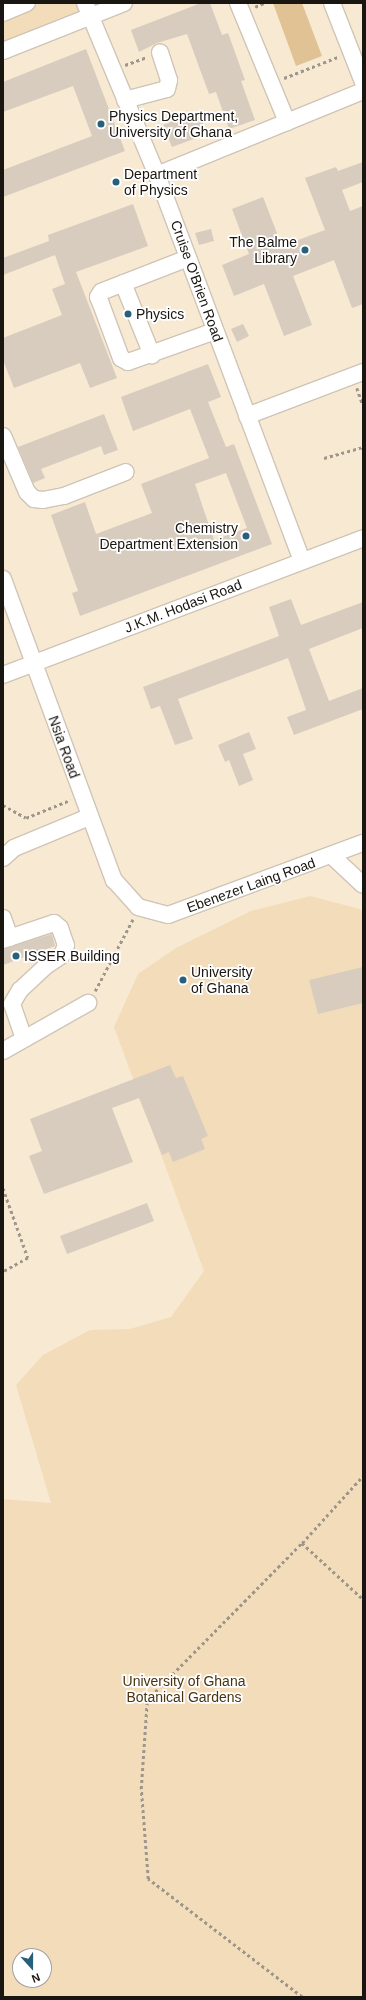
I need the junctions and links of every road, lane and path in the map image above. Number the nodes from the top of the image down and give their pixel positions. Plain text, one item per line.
1 (27, 3) edge
2 (124, 3) edge
3 (238, 3) edge
4 (332, 3) edge
5 (88, 9) edge
6 (3, 13) edge
7 (3, 51) edge
8 (160, 52) joint
9 (351, 52) junction
10 (113, 69) junction
11 (363, 82) edge
12 (270, 83) junction
13 (363, 92) edge
14 (125, 100) junction
15 (287, 122) junction
16 (157, 175) junction
17 (188, 258) junction
18 (124, 283) junction
19 (215, 331) junction
20 (152, 355) junction
21 (363, 372) edge
22 (247, 416) junction
23 (3, 436) edge
24 (363, 447) edge
25 (324, 458) dead end
26 (126, 472) dead end
27 (363, 538) edge
28 (302, 561) junction
29 (3, 579) edge
30 (34, 663) junction
31 (3, 675) edge
32 (81, 796) junction
33 (3, 805) edge
34 (89, 817) junction
35 (363, 843) edge
36 (332, 856) junction
37 (3, 858) edge
38 (363, 885) edge
39 (138, 907) junction
40 (3, 918) edge
41 (6, 939) edge
42 (88, 1003) joint
43 (24, 1039) junction
44 (3, 1051) edge
45 (3, 1188) edge
46 (3, 1272) edge
47 (363, 1476) edge
48 (302, 1543) junction
49 (363, 1599) edge
50 (302, 1997) edge

1 - 6 street
2 - 5 street
3 - 12 street
4 - 9 street
5 - 7 street
5 - 10 street, Cruise O'Brien Road
8 - 10 path
8 - 14 street
9 - 11 street
9 - 12 path
10 - 14 street, Cruise O'Brien Road
12 - 15 street
13 - 15 street
14 - 16 street, Cruise O'Brien Road
15 - 16 street
16 - 17 street, Cruise O'Brien Road
17 - 18 street
17 - 19 street, Cruise O'Brien Road
18 - 20 street
18 - 20 street
19 - 20 street
19 - 22 street, Cruise O'Brien Road
21 - 22 street
22 - 28 street, Cruise O'Brien Road
23 - 26 street
24 - 25 path
27 - 28 street, J.K.M. Hodasi Road
28 - 30 street, J.K.M. Hodasi Road
29 - 30 street, Nsia Road
30 - 31 street, J.K.M. Hodasi Road
30 - 32 street, Nsia Road
32 - 33 path
32 - 34 street, Nsia Road
34 - 37 street
34 - 39 street, Nsia Road
35 - 36 street, Ebenezer Laing Road
36 - 38 street
36 - 39 street, Ebenezer Laing Road
39 - 42 path
40 - 41 street
41 - 43 street
42 - 43 street
43 - 44 street
45 - 46 path
47 - 48 path
48 - 49 path
48 - 50 path

